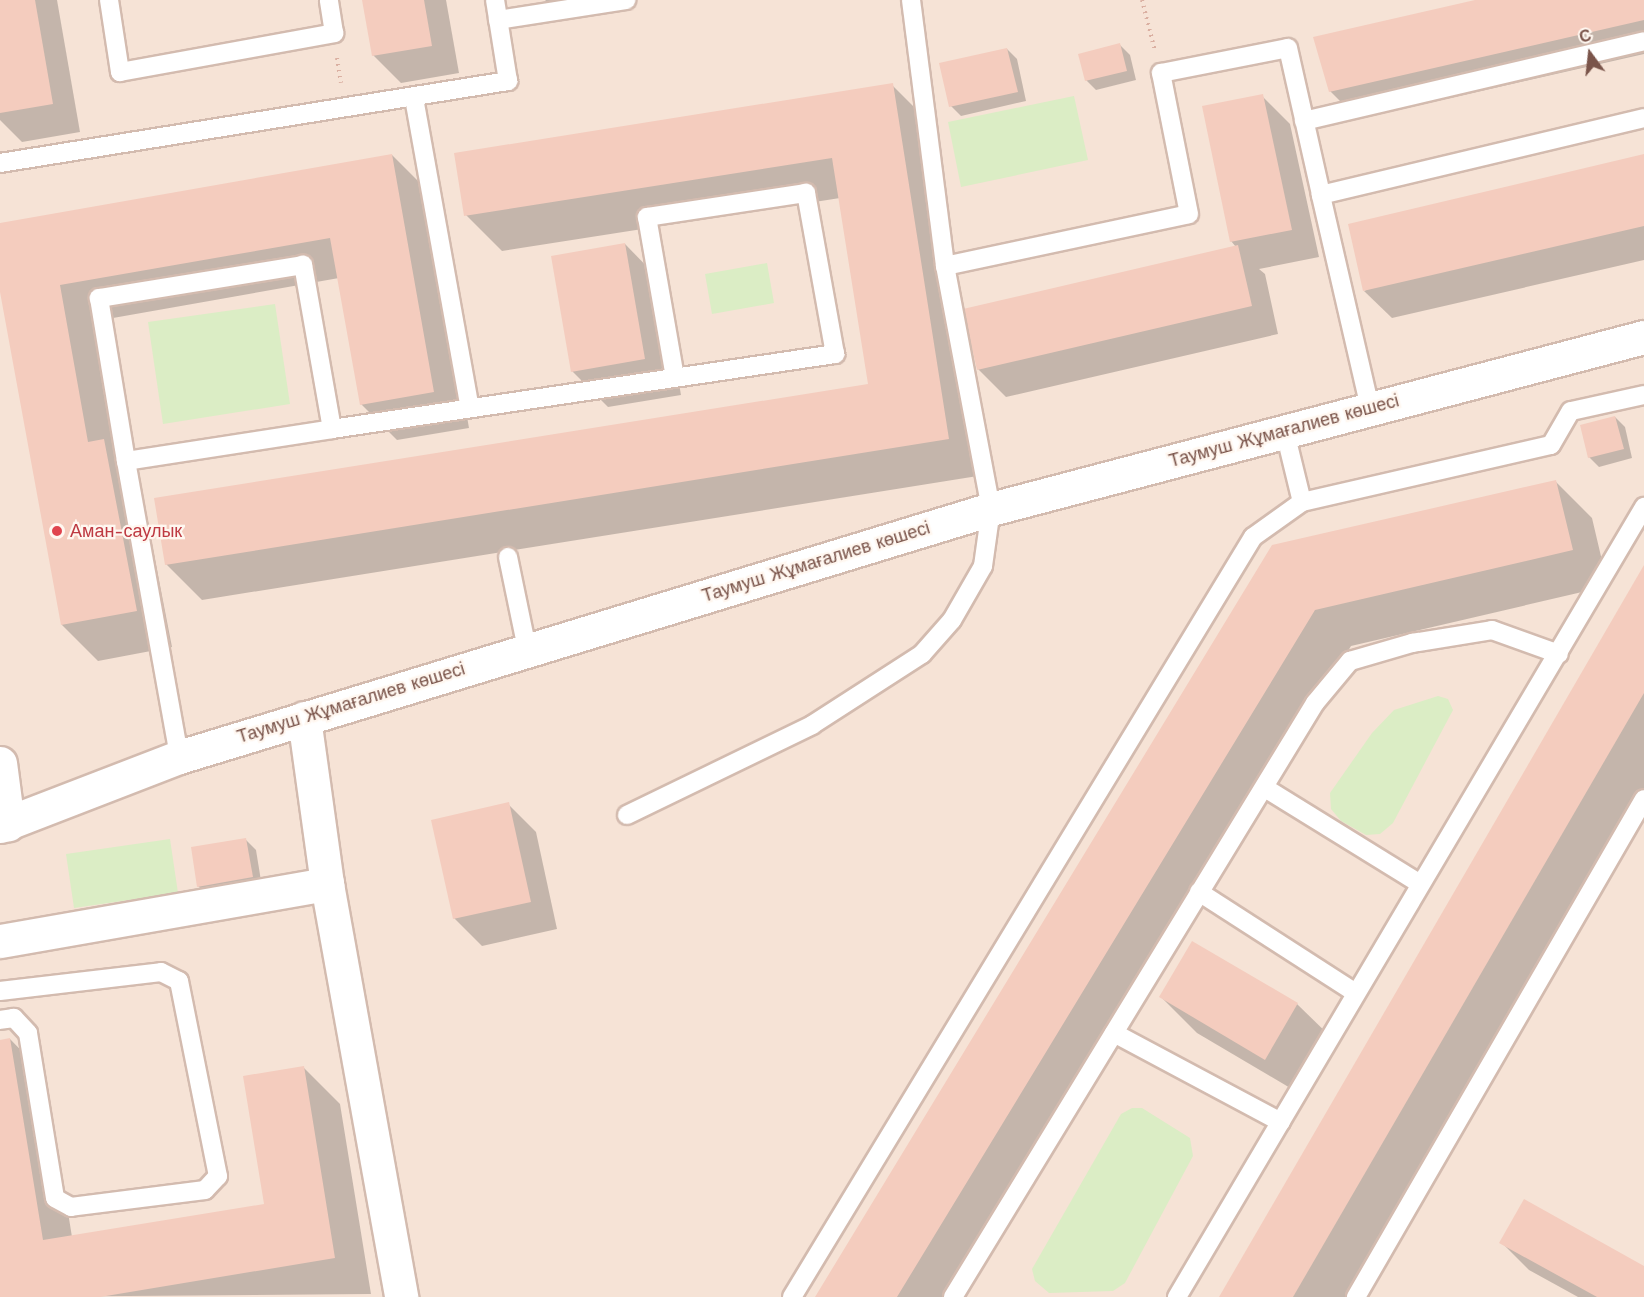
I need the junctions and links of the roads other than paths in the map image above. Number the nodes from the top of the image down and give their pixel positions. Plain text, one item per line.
1 (109, 0) edge
2 (329, 0) edge
3 (495, 0) edge
4 (626, 0) edge
5 (911, 0) edge
6 (498, 20) junction
7 (1644, 41) edge
8 (414, 98) junction
9 (1644, 118) edge
10 (1304, 121) junction
11 (0, 163) edge
12 (1321, 195) junction
13 (945, 266) junction
14 (1640, 342) edge
15 (675, 377) junction
16 (1643, 394) edge
17 (470, 408) junction
18 (1370, 408) junction
19 (332, 429) junction
20 (1285, 432) junction
21 (126, 461) junction
22 (1302, 502) junction
23 (1644, 507) edge
24 (991, 509) junction
25 (508, 557) dead end
26 (527, 649) junction
27 (1559, 654) junction
28 (304, 718) junction
29 (179, 757) junction
30 (0, 763) edge
31 (1265, 788) junction
32 (1644, 800) edge
33 (627, 815) dead end
34 (4, 825) edge
35 (1419, 883) junction
36 (327, 884) junction
37 (1199, 892) junction
38 (0, 941) edge
39 (0, 992) edge
40 (1354, 992) junction
41 (0, 1020) edge
42 (1114, 1033) junction
43 (1281, 1122) junction
44 (401, 1297) edge
45 (792, 1297) edge
46 (953, 1297) edge
47 (1177, 1297) edge
48 (1356, 1297) edge

1 - 2 lane
3 - 6 lane
4 - 6 lane
5 - 13 lane
6 - 8 lane
7 - 10 lane
8 - 11 lane
8 - 17 lane
9 - 12 lane
10 - 12 lane
10 - 13 lane
12 - 18 lane
13 - 24 lane
14 - 18 street, Таумуш Жұмағалиев көшесі
15 - 15 lane
15 - 17 lane
16 - 22 lane
17 - 19 lane
18 - 20 street, Таумуш Жұмағалиев көшесі
19 - 21 lane
19 - 21 lane
20 - 22 lane
20 - 24 street, Таумуш Жұмағалиев көшесі
21 - 29 lane
22 - 45 lane
23 - 27 lane
24 - 26 street, Таумуш Жұмағалиев көшесі
24 - 33 lane
25 - 26 lane
26 - 28 street, Таумуш Жұмағалиев көшесі
27 - 31 lane
27 - 35 lane
28 - 29 street, Таумуш Жұмағалиев көшесі
28 - 36 street
29 - 34 street, Таумуш Жұмағалиев көшесі
30 - 34 street
31 - 35 lane
31 - 37 lane
32 - 48 lane
35 - 40 lane
36 - 38 street
36 - 44 street
37 - 40 lane
37 - 42 lane
39 - 41 lane
40 - 43 lane
42 - 43 lane
42 - 46 lane
43 - 47 lane

